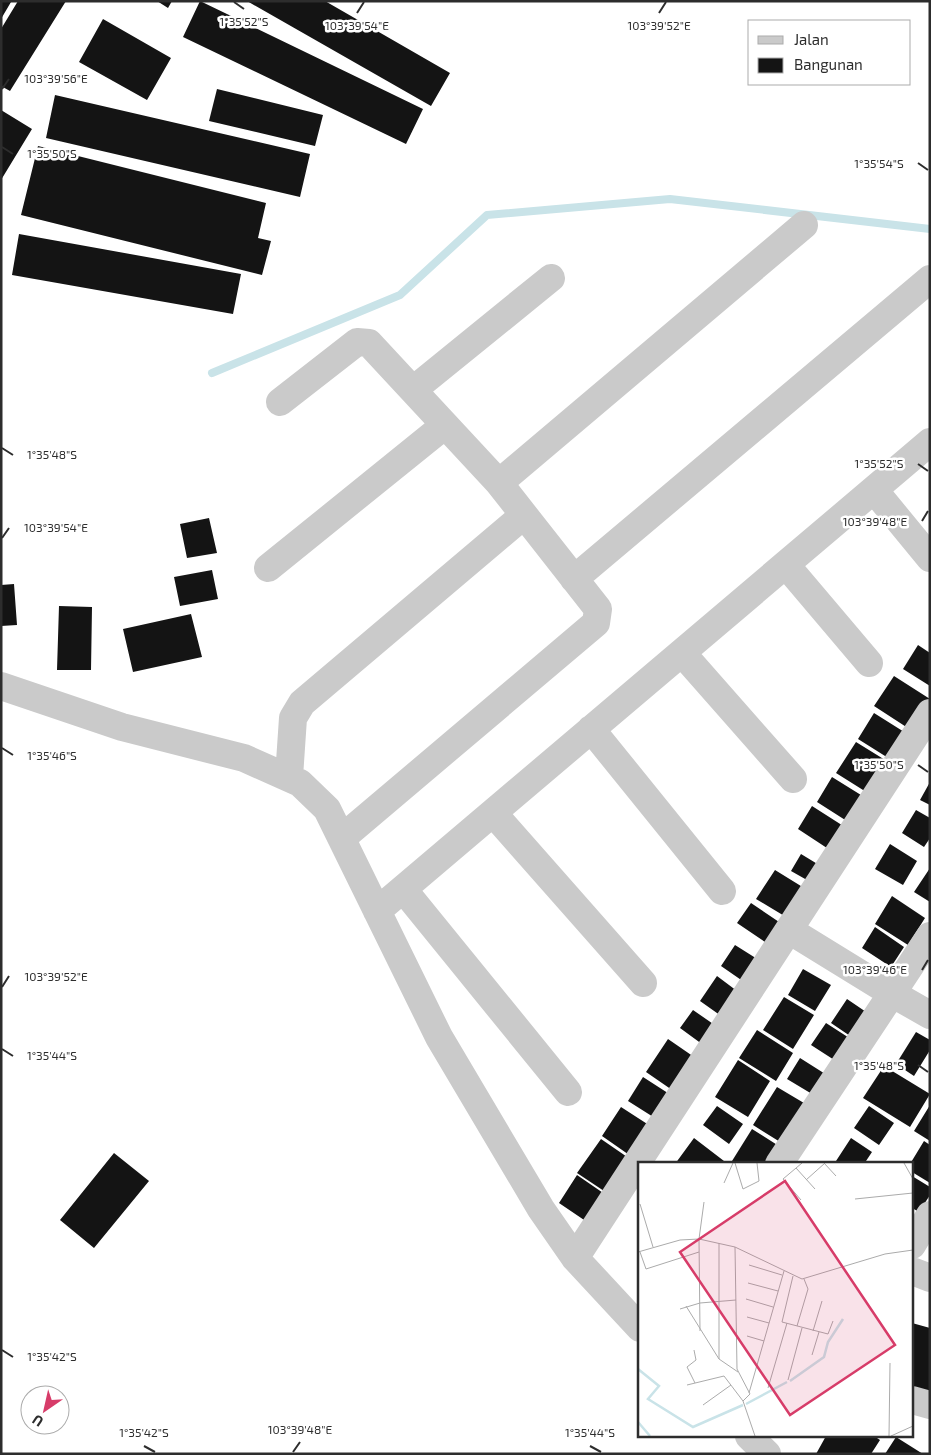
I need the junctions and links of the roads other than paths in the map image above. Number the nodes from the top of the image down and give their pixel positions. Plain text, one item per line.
1 (804, 225) dead end
2 (551, 278) dead end
3 (930, 279) edge
4 (412, 390) junction
5 (280, 402) dead end
6 (445, 425) junction
7 (930, 442) edge
8 (499, 483) junction
9 (874, 490) junction
10 (524, 515) junction
11 (930, 558) edge
12 (786, 564) junction
13 (268, 568) dead end
14 (574, 579) junction
15 (682, 653) junction
16 (869, 663) dead end
17 (1, 686) edge
18 (930, 713) edge
19 (591, 730) junction
20 (289, 778) junction
21 (793, 778) dead end
22 (493, 813) junction
23 (342, 838) junction
24 (403, 888) junction
25 (722, 891) dead end
26 (377, 911) junction
27 (788, 930) junction
28 (930, 936) edge
29 (643, 983) dead end
30 (893, 994) junction
31 (930, 1015) edge
32 (568, 1092) dead end
33 (780, 1162) edge
34 (930, 1215) edge
35 (914, 1242) edge
36 (575, 1258) junction
37 (914, 1272) edge
38 (930, 1278) edge
39 (638, 1326) edge
40 (914, 1401) edge
41 (930, 1405) edge
42 (751, 1438) edge
43 (777, 1438) edge
44 (767, 1454) edge

1 - 8 street
2 - 4 street
3 - 14 street
4 - 5 street
4 - 6 street
6 - 8 street
6 - 13 street
7 - 9 street
8 - 10 street
9 - 11 street
9 - 12 street
10 - 14 street
10 - 20 street
12 - 15 street
12 - 16 street
14 - 23 street
15 - 19 street
15 - 21 street
17 - 20 street
18 - 27 street
19 - 22 street
19 - 25 street
20 - 23 street
22 - 24 street
22 - 29 street
23 - 26 street
24 - 26 street
24 - 32 street
26 - 36 street
27 - 30 street
27 - 36 street
28 - 30 street
30 - 31 street
30 - 33 street
34 - 35 street
36 - 39 street
37 - 38 street
40 - 41 street
42 - 44 street
43 - 44 street

